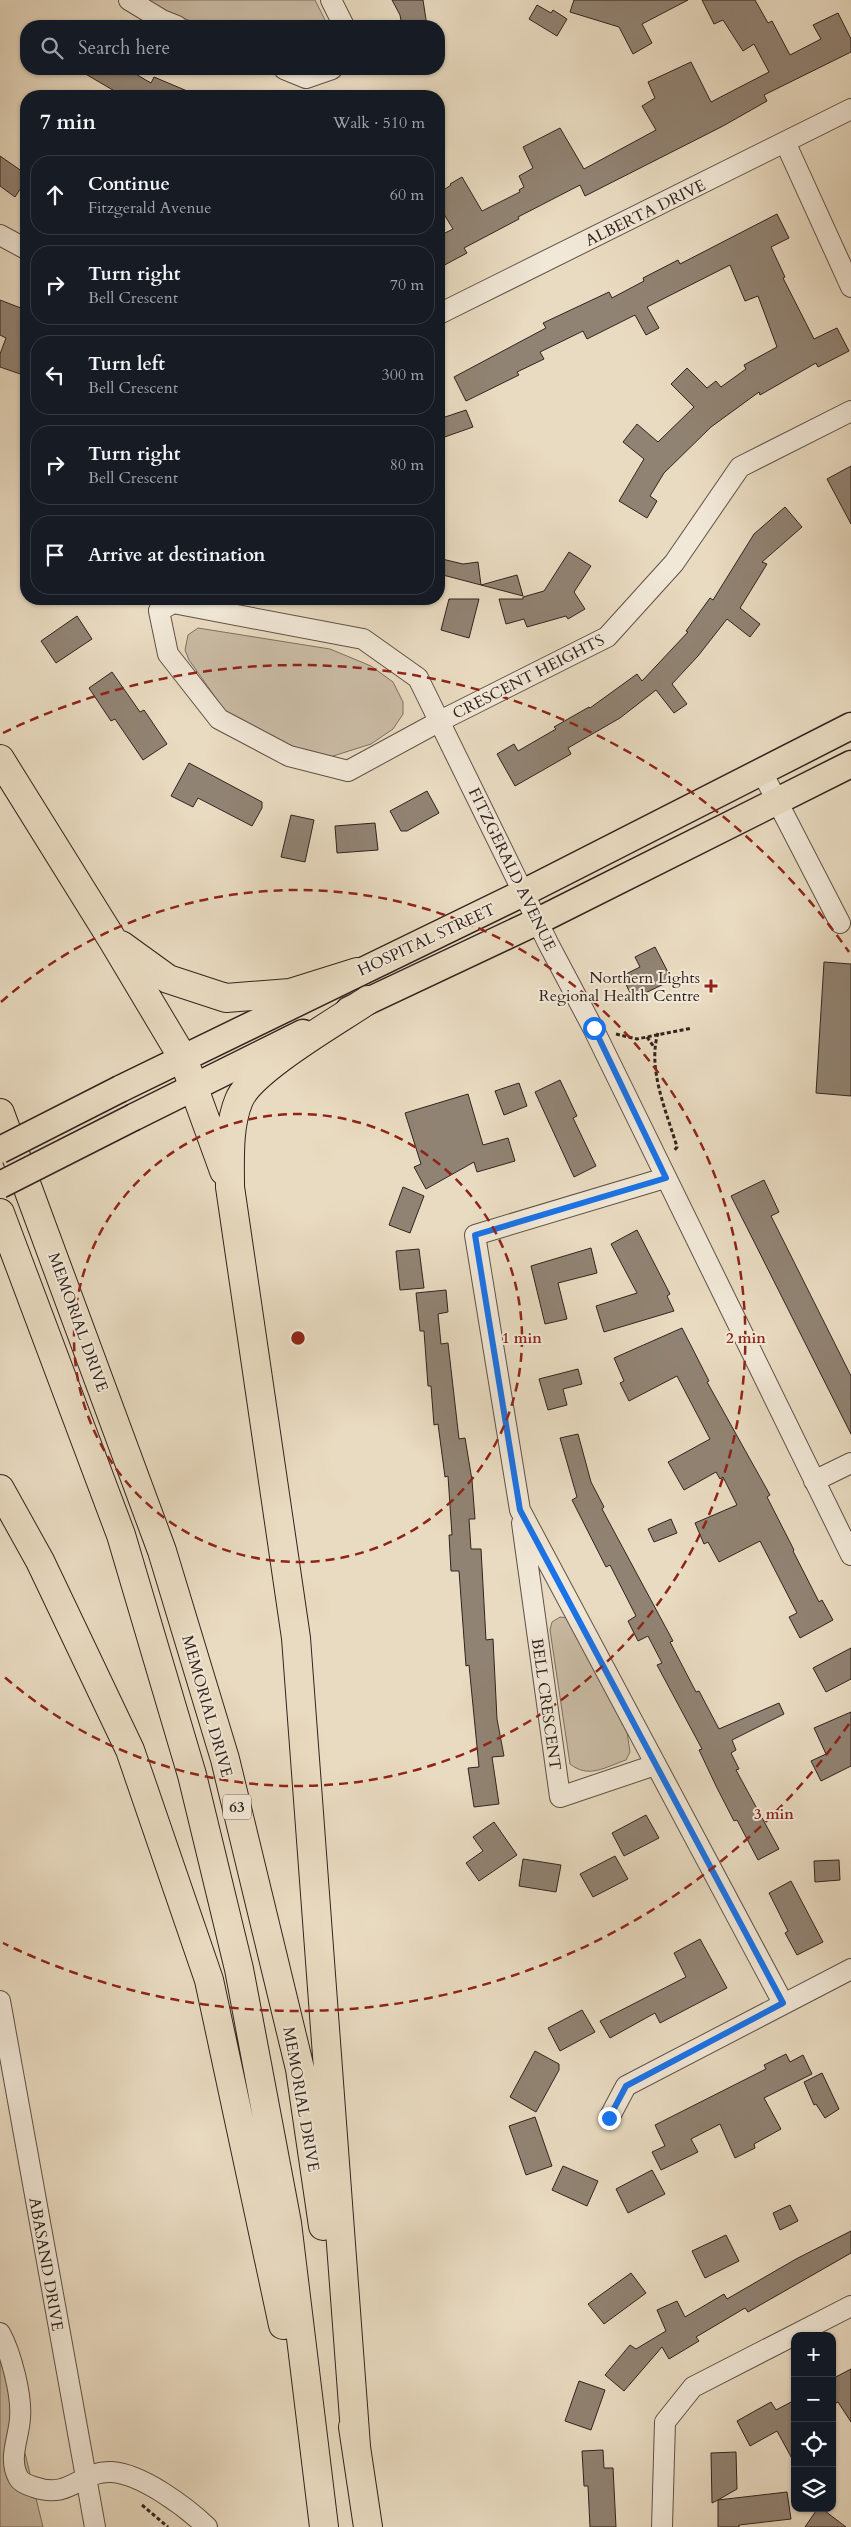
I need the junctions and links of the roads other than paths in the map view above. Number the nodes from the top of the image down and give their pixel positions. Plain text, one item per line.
1 (130, 0) edge
2 (331, 0) edge
3 (162, 20) edge
4 (341, 20) edge
5 (299, 75) edge
6 (315, 75) edge
7 (851, 109) edge
8 (785, 142) junction
9 (0, 235) edge
10 (20, 246) edge
11 (851, 287) edge
12 (445, 311) edge
13 (851, 411) edge
14 (170, 605) edge
15 (184, 605) edge
16 (440, 721) junction
17 (851, 726) edge
18 (0, 759) edge
19 (851, 764) edge
20 (762, 772) junction
21 (778, 801) junction
22 (525, 892) junction
23 (538, 921) junction
24 (840, 923) dead end
25 (112, 939) junction
26 (357, 972) junction
27 (368, 1000) junction
28 (183, 1058) junction
29 (193, 1087) junction
30 (0, 1113) edge
31 (0, 1150) edge
32 (662, 1172) junction
33 (0, 1185) edge
34 (230, 1187) junction
35 (0, 1213) edge
36 (851, 1463) edge
37 (814, 1481) junction
38 (0, 1488) edge
39 (520, 1510) junction
40 (851, 1555) edge
41 (655, 1765) junction
42 (851, 1969) edge
43 (0, 2000) edge
44 (783, 2003) junction
45 (609, 2118) dead end
46 (851, 2306) edge
47 (0, 2333) edge
48 (356, 2446) junction
49 (84, 2476) junction
50 (323, 2522) edge
51 (95, 2527) edge
52 (207, 2527) edge
53 (368, 2527) edge
54 (662, 2527) edge

1 - 3 street
2 - 4 street
5 - 6 street
7 - 8 street, ALBERTA DRIVE
8 - 11 street
8 - 12 street, ALBERTA DRIVE
9 - 10 street
13 - 16 street, CRESCENT HEIGHTS
14 - 16 street, CRESCENT HEIGHTS
15 - 16 street, CRESCENT HEIGHTS
16 - 22 street, FITZGERALD AVENUE
17 - 20 main road, HOSPITAL STREET
18 - 25 highway
19 - 21 main road, HOSPITAL STREET
20 - 21 street
20 - 22 main road, HOSPITAL STREET
21 - 23 main road, HOSPITAL STREET
21 - 24 street
22 - 23 street, FITZGERALD AVENUE
22 - 26 main road, HOSPITAL STREET
23 - 27 main road, HOSPITAL STREET
23 - 32 street, FITZGERALD AVENUE
25 - 26 highway
25 - 28 highway
26 - 28 main road, HOSPITAL STREET
27 - 29 main road, HOSPITAL STREET
27 - 34 highway
28 - 29 highway
28 - 31 main road, HOSPITAL STREET, bridge
29 - 33 main road, HOSPITAL STREET, bridge
29 - 34 highway
30 - 48 highway, MEMORIAL DRIVE / 63
32 - 37 street, FITZGERALD AVENUE
32 - 39 street, BELL CRESCENT
34 - 48 highway
35 - 50 highway, 63
36 - 37 street
37 - 40 street, FITZGERALD AVENUE
38 - 50 highway
39 - 41 street, BELL CRESCENT
39 - 41 street, BELL CRESCENT
41 - 44 street, BELL CRESCENT
42 - 44 street
43 - 49 street, ABASAND DRIVE
44 - 45 street
46 - 54 street
47 - 49 street
48 - 53 highway, MEMORIAL DRIVE / 63
49 - 51 street, ABASAND DRIVE
49 - 52 street

